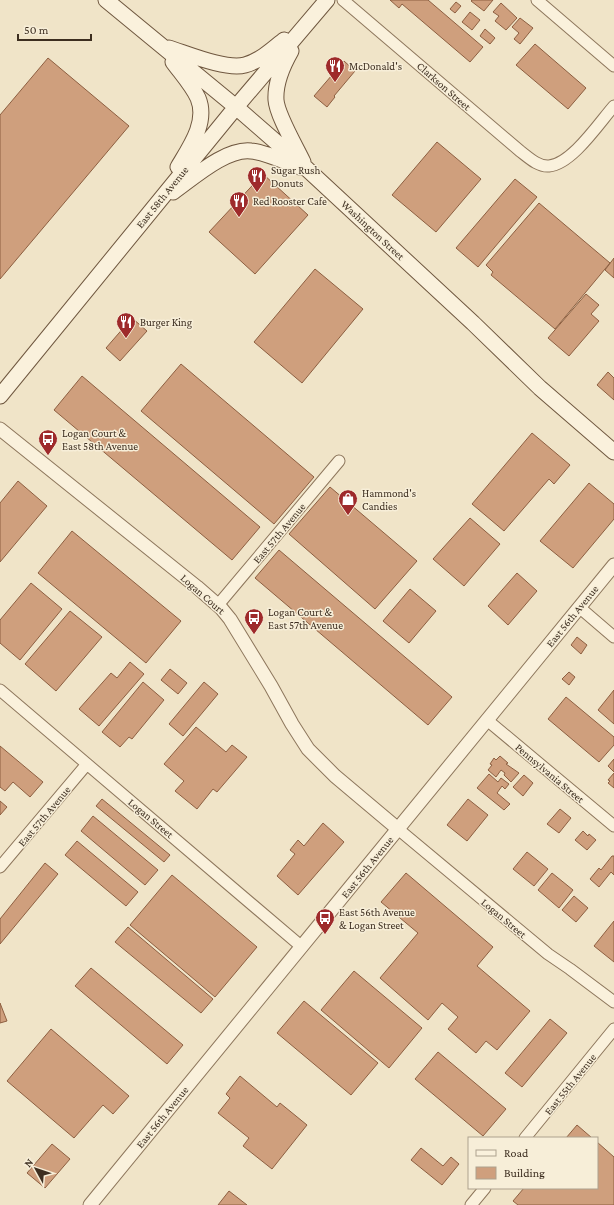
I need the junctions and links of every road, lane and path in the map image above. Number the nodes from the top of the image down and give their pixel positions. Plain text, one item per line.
1 (106, 0) edge
2 (327, 0) edge
3 (343, 0) edge
4 (537, 0) edge
5 (310, 19) junction
6 (162, 46) junction
7 (614, 66) edge
8 (614, 106) edge
9 (236, 107) junction
10 (307, 169) junction
11 (158, 203) junction
12 (0, 396) edge
13 (0, 430) edge
14 (614, 452) edge
15 (339, 461) dead end
16 (614, 565) edge
17 (218, 605) junction
18 (579, 607) junction
19 (614, 637) edge
20 (0, 690) edge
21 (487, 720) junction
22 (87, 764) junction
23 (614, 826) edge
24 (398, 829) junction
25 (0, 867) edge
26 (302, 947) junction
27 (614, 1002) edge
28 (614, 1029) edge
29 (526, 1137) edge
30 (483, 1189) edge
31 (90, 1205) edge
32 (471, 1205) edge

1 - 6 main road, Washington Street
2 - 5 main road, East 58th Avenue
3 - 8 street, Clarkson Street
4 - 7 street
5 - 6 main road
5 - 9 main road, East 58th Avenue
5 - 10 main road
6 - 9 main road, Washington Street
6 - 11 main road
9 - 10 main road, Washington Street
9 - 11 main road, East 58th Avenue
10 - 11 main road
10 - 14 main road, Washington Street
11 - 12 main road, East 58th Avenue
13 - 17 street, Logan Court
15 - 17 street, East 57th Avenue
16 - 18 street, East 56th Avenue
17 - 24 street, Logan Court
18 - 19 street
18 - 21 street, East 56th Avenue
20 - 22 street, Logan Street
21 - 23 street, Pennsylvania Street
21 - 24 street, East 56th Avenue
22 - 25 street, East 57th Avenue
22 - 26 street, Logan Street
24 - 26 street, East 56th Avenue
24 - 27 street, Logan Street
26 - 31 street, East 56th Avenue
28 - 29 street, East 55th Avenue
30 - 32 street

